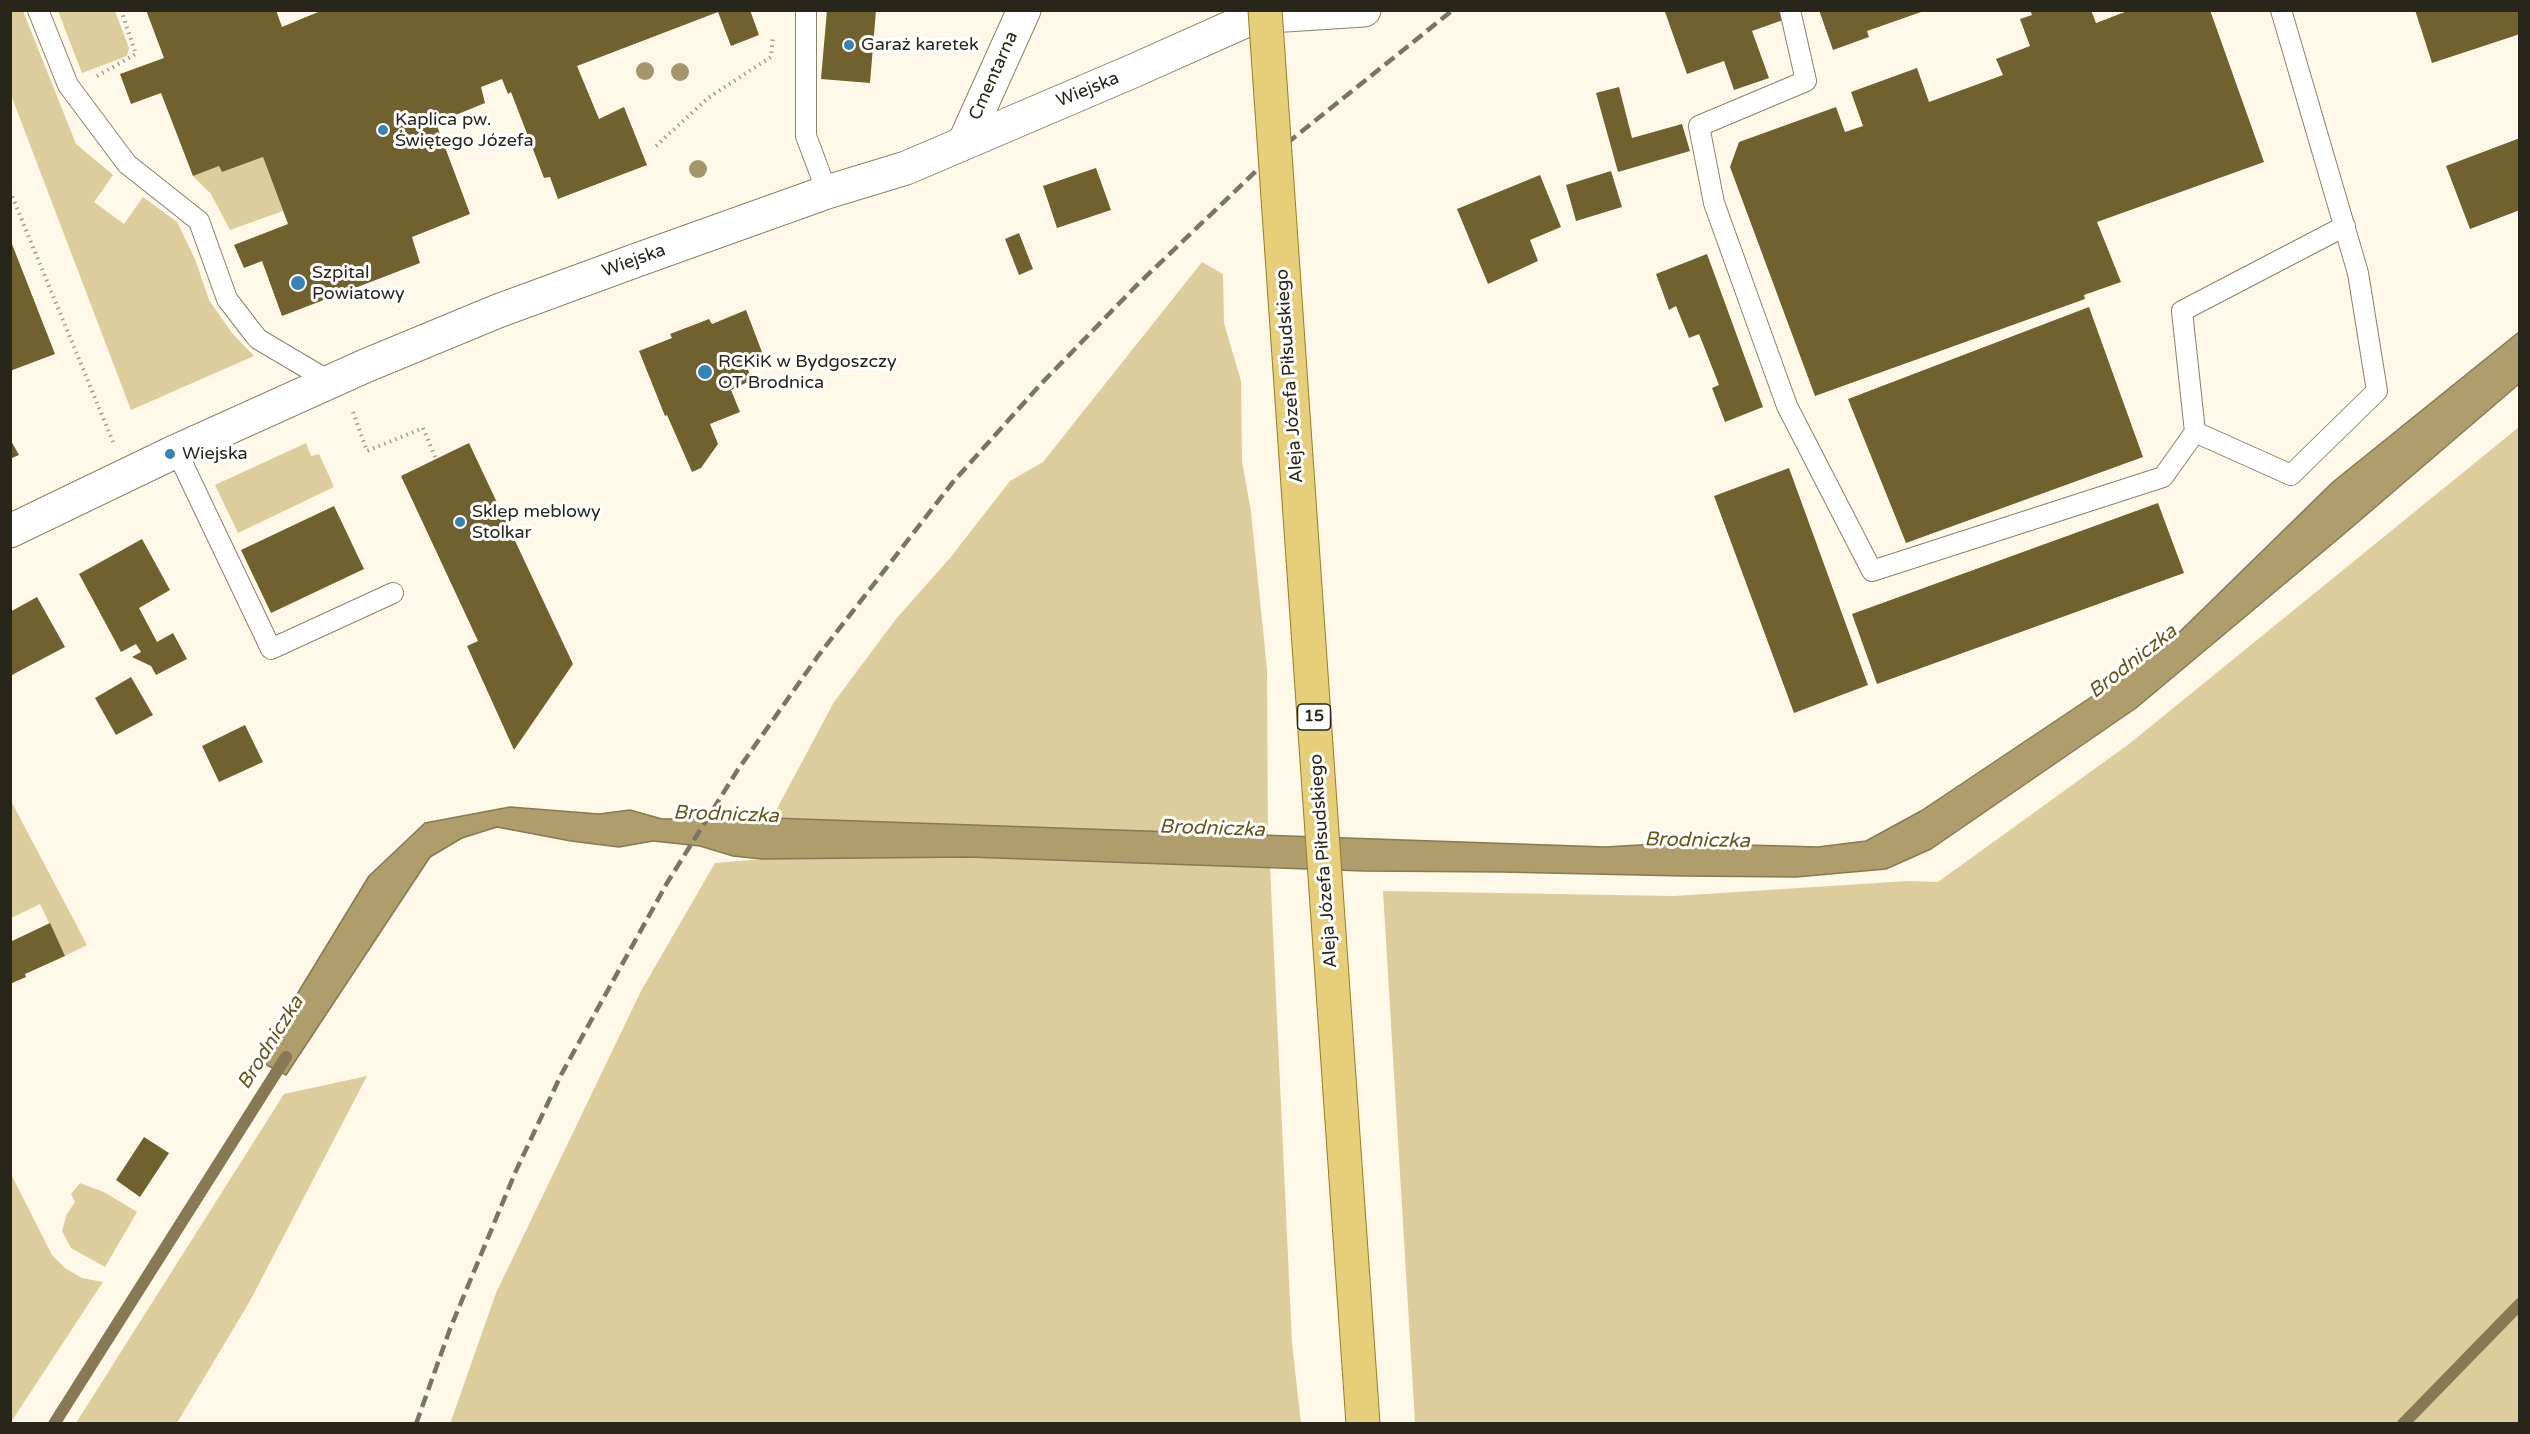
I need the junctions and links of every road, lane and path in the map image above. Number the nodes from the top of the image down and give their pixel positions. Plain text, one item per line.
1 (38, 10) edge
2 (806, 10) edge
3 (1024, 10) edge
4 (1364, 10) edge
5 (1790, 10) edge
6 (2280, 10) edge
7 (1261, 13) edge
8 (773, 34) dead end
9 (965, 141) junction
10 (656, 146) dead end
11 (10, 191) edge
12 (827, 192) junction
13 (2345, 226) junction
14 (329, 381) junction
15 (359, 405) dead end
16 (2195, 432) junction
17 (114, 446) dead end
18 (177, 452) junction
19 (436, 459) dead end
20 (10, 531) edge
21 (393, 593) dead end
22 (1363, 1424) edge

1 - 14 lane
2 - 12 lane
3 - 9 street, Cmentarna
4 - 7 street
5 - 16 lane
6 - 13 lane
7 - 9 street, Wiejska
7 - 22 main road, Aleja Józefa Piłsudskiego / 15, bridge
8 - 10 path
9 - 12 street, Wiejska
11 - 17 path
12 - 14 street, Wiejska
13 - 16 lane
13 - 16 lane
14 - 18 street, Wiejska
15 - 19 path
18 - 20 street, Wiejska
18 - 21 lane

